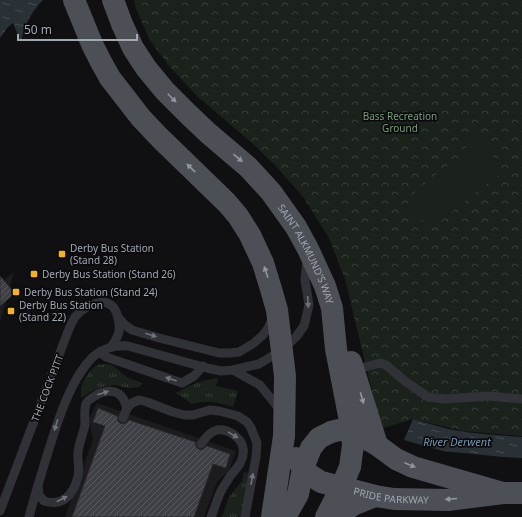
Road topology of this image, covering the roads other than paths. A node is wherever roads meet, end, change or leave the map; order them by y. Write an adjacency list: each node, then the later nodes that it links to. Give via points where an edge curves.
1 (113, 0): 3 (main road, SAINT ALKMUND'S WAY, one-way to 3, via 133,48 146,68 188,114 248,167 271,192)
2 (75, 2): 5 (main road, one-way to 2, via 263,262 238,216 160,138 122,94 101,62)
3 (308, 249): 4 (main road, SAINT ALKMUND'S WAY); 8 (lane, one-way to 8, via 305,280 309,305 304,326)
4 (332, 308): 12 (main road); 17 (main road, SAINT ALKMUND'S WAY, via 336,348)
5 (277, 310): 6 (lane, THE COCK PITT, one-way to 5, via 132,330 230,354 247,348 263,335); 8 (main road)
6 (118, 317): 7 (lane, via 119,331); 25 (lane, THE COCK PITT, via 111,305 104,302 87,306 75,318)
7 (110, 347): 9 (lane); 10 (lane, via 128,346)
8 (282, 350): 11 (lane, via 259,364); 16 (main road, via 285,376)
9 (100, 352): 10 (lane, one-way to 9, via 194,376 182,383 106,357); 21 (lane, one-way to 21, via 85,366 71,388 60,413)
10 (203, 366): 11 (lane)
11 (233, 370): 16 (lane, via 260,386)
12 (354, 370): 13 (lane, via 380,363 386,365 428,397 445,399 488,396); 19 (main road, one-way to 19)
13 (522, 399)
14 (127, 408): 15 (lane); 21 (lane, one-way to 14, via 40,495 44,501 50,503 58,502 72,493 78,476 78,452 86,404 90,399 103,391 112,391 124,399); 28 (lane, one-way to 14, via 257,443 247,422 238,416 219,411 185,414 138,400)
15 (123, 418)
16 (284, 426): 20 (main road, PRIDE PARKWAY, via 291,451); 29 (main road)
17 (352, 431): 19 (main road); 20 (main road, via 339,430 319,438 311,448); 22 (main road, SAINT ALKMUND'S WAY, via 350,467)
18 (201, 444): 27 (lane, one-way to 27, via 209,434 221,430 238,438 243,449 242,461 221,491)
19 (377, 445): 23 (main road, one-way to 23, via 396,459 413,467)
20 (303, 468): 22 (main road, PRIDE PARKWAY, via 321,482); 30 (main road, via 298,494)
21 (38, 484): 26 (lane)
22 (341, 488): 24 (main road, PRIDE PARKWAY); 31 (main road, SAINT ALKMUND'S WAY)
23 (513, 493): 24 (main road, PRIDE PARKWAY, one-way to 24, via 448,500)
24 (375, 496): 32 (main road)
25 (0, 511)
26 (29, 517)
27 (211, 517)
28 (245, 517)
29 (272, 517)
30 (284, 517)
31 (326, 517)
32 (334, 517)

